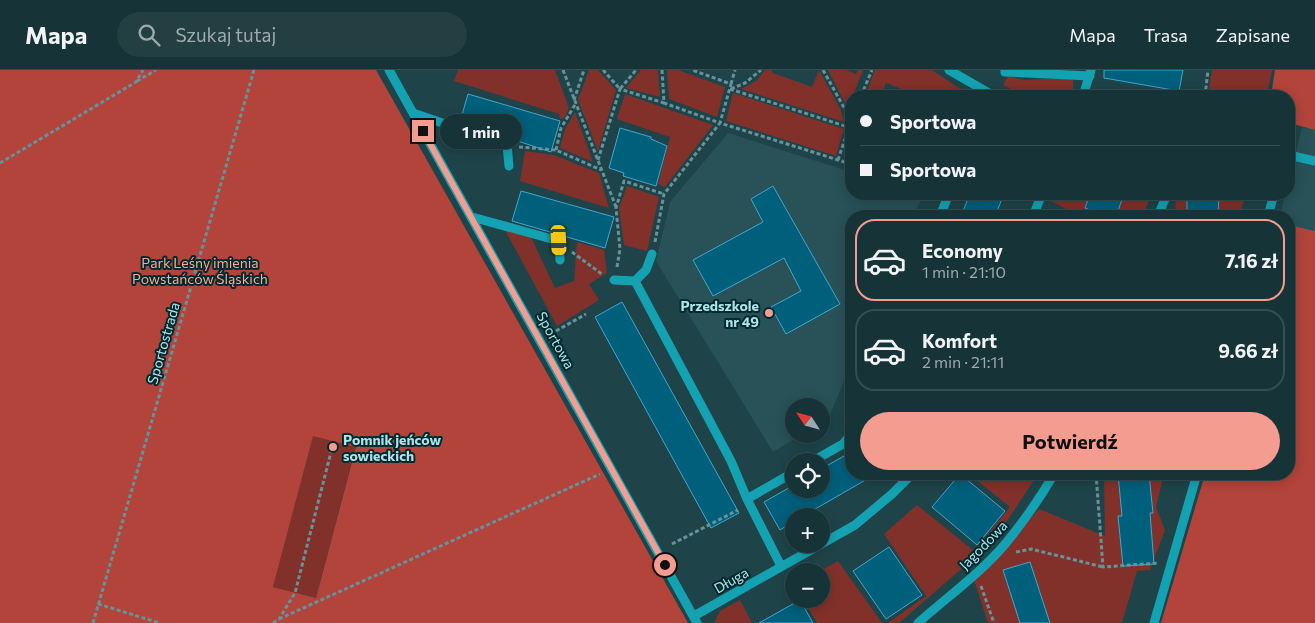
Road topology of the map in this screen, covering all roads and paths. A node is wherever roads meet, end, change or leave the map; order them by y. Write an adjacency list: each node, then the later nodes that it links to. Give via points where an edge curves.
1 (143, 70): 19 (path)
2 (156, 70): 19 (path)
3 (254, 70): 70 (path, Sportostrada)
4 (390, 70): 30 (street, Sportowa)
5 (563, 70): 27 (path)
6 (584, 70): 27 (path)
7 (603, 70): 21 (path)
8 (636, 70): 21 (path)
9 (662, 70): 28 (path)
10 (692, 70): 20 (path)
11 (735, 70): 20 (path)
12 (761, 70): 22 (path)
13 (823, 70): 29 (path)
14 (872, 70): 23 (path)
15 (949, 70): 24 (street)
16 (1005, 70): 18 (street)
17 (1208, 70): 26 (path)
18 (1090, 73): 25 (street)
19 (136, 82): 41 (path)
20 (731, 84): 22 (path)
21 (620, 89): 28 (path); 38 (path)
22 (730, 89): 31 (path); 32 (path)
23 (864, 90)
24 (981, 90)
25 (1085, 90)
26 (1206, 90)
27 (575, 101): 35 (path, via 561,128); 38 (path)
28 (664, 103): 31 (path)
29 (845, 109)
30 (414, 113): 34 (street); 46 (street, Sportowa)
31 (720, 123): 37 (path); 44 (path)
32 (845, 126)
33 (845, 141): 37 (path)
34 (507, 146): 35 (path); 42 (street)
35 (556, 150): 43 (path)
36 (1295, 156): 39 (street)
37 (838, 160): 40 (path)
38 (598, 161): 43 (path)
39 (1315, 161)
40 (845, 162)
41 (0, 163)
42 (509, 166)
43 (601, 170): 45 (path)
44 (664, 194): 45 (path, via 624,181); 48 (path)
45 (616, 208): 50 (path, via 620,249)
46 (472, 218): 47 (street); 72 (street, Sportowa)
47 (559, 240): 49 (street); 50 (path)
48 (652, 254): 51 (street, via 646,270)
49 (560, 260)
50 (614, 280): 51 (street)
51 (635, 281): 63 (street, via 731,461)
52 (586, 314): 53 (path)
53 (556, 331)
54 (845, 442): 56 (street)
55 (331, 452): 71 (path, via 294,593)
56 (827, 453)
57 (603, 472): 71 (path)
58 (785, 478): 63 (street)
59 (906, 480): 67 (street, Długa, via 855,525)
60 (1050, 480): 65 (street, Jagodowa, via 1035,505)
61 (1096, 480): 68 (path)
62 (1194, 480): 66 (street)
63 (748, 502): 64 (path); 67 (street)
64 (672, 544)
65 (995, 555): 68 (path, via 1031,550); 69 (street, Jagodowa)
66 (1172, 562): 68 (path); 78 (street)
67 (781, 566): 72 (street, Długa)
68 (1103, 567)
69 (977, 573): 76 (street, Jagodowa); 77 (path)
70 (98, 604): 73 (path, Sportostrada); 74 (path)
71 (279, 619): 75 (path)
72 (696, 620)
73 (93, 623)
74 (160, 623)
75 (273, 623)
76 (918, 623)
77 (994, 623)
78 (1154, 623)

